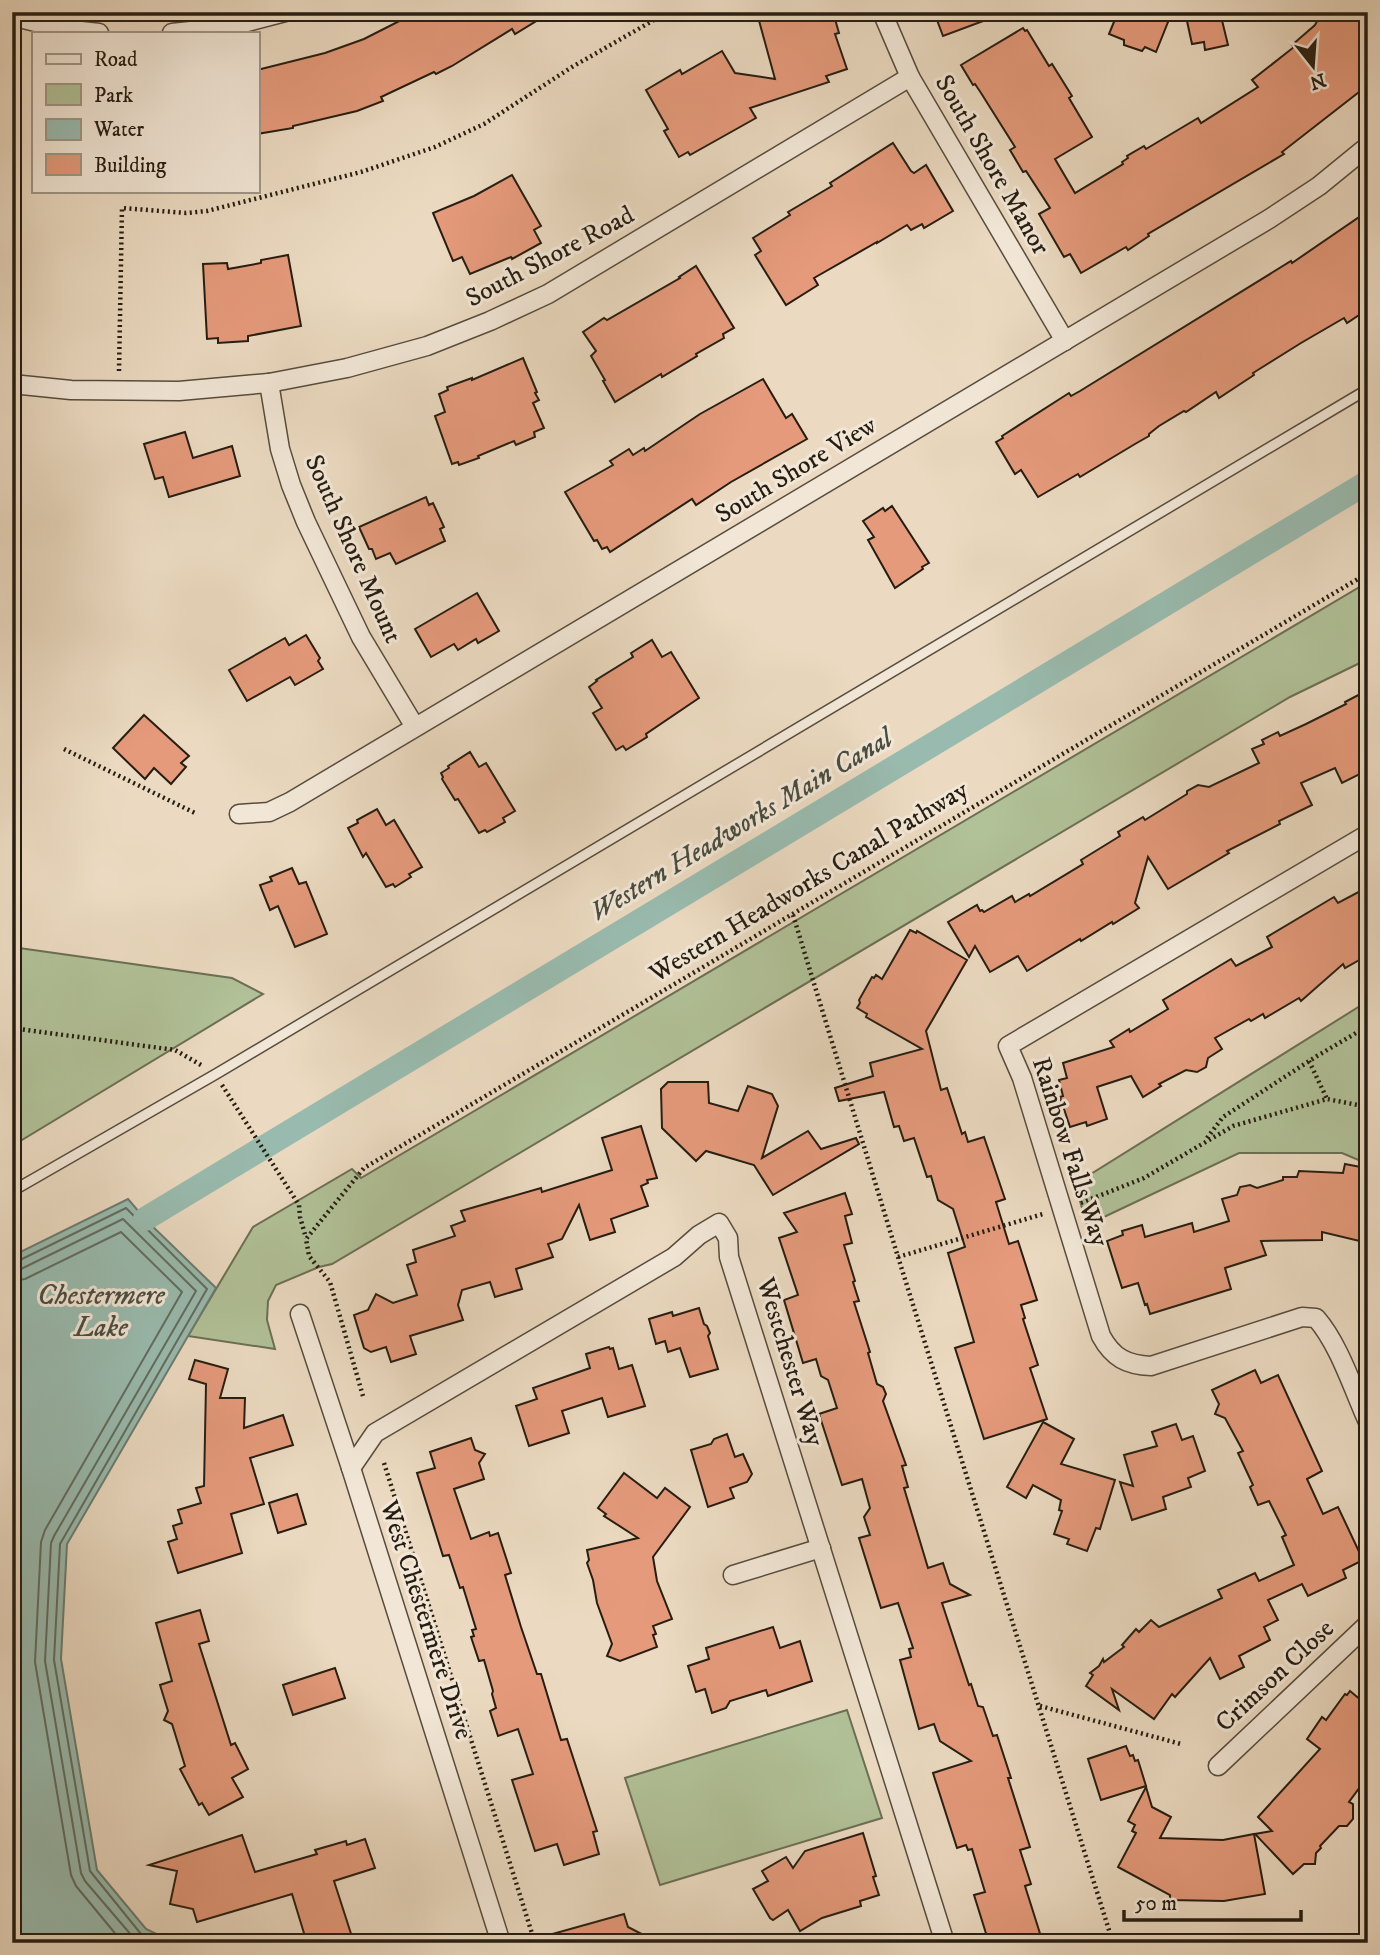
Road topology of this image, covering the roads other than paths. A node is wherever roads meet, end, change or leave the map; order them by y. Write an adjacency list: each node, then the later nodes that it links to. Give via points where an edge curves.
1 (285, 12): 5 (street, via 228,27)
2 (882, 12): 6 (street, South Shore Manor)
3 (12, 16): 4 (street)
4 (90, 32)
5 (181, 32)
6 (910, 77): 8 (street, South Shore Manor); 9 (street, South Shore Road, via 548,294 427,346)
7 (1368, 146): 8 (street, South Shore View, via 1269,219)
8 (1065, 341): 12 (street, South Shore View)
9 (269, 383): 10 (street, South Shore Road, via 179,391 71,390); 12 (street, South Shore Mount, via 281,449 306,522 361,637)
10 (12, 384)
11 (1368, 388): 15 (lane, via 216,1074)
12 (415, 727): 13 (street, South Shore View, via 290,802 268,812)
13 (239, 814)
14 (1368, 834): 17 (street, Rainbow Falls Way, via 1008,1046 1107,1346 1134,1366 1151,1366 1302,1317 1316,1318 1332,1342)
15 (12, 1189)
16 (300, 1314): 18 (street, West Chestermere Drive)
17 (1368, 1422)
18 (351, 1468): 19 (street, Westchester Way, via 375,1433 674,1257 719,1223 728,1238 729,1257); 23 (street, West Chestermere Drive)
19 (821, 1548): 20 (street); 24 (street, Westchester Way)
20 (733, 1575)
21 (1368, 1624): 22 (street, Crimson Close)
22 (1218, 1766)
23 (501, 1943)
24 (945, 1943)

